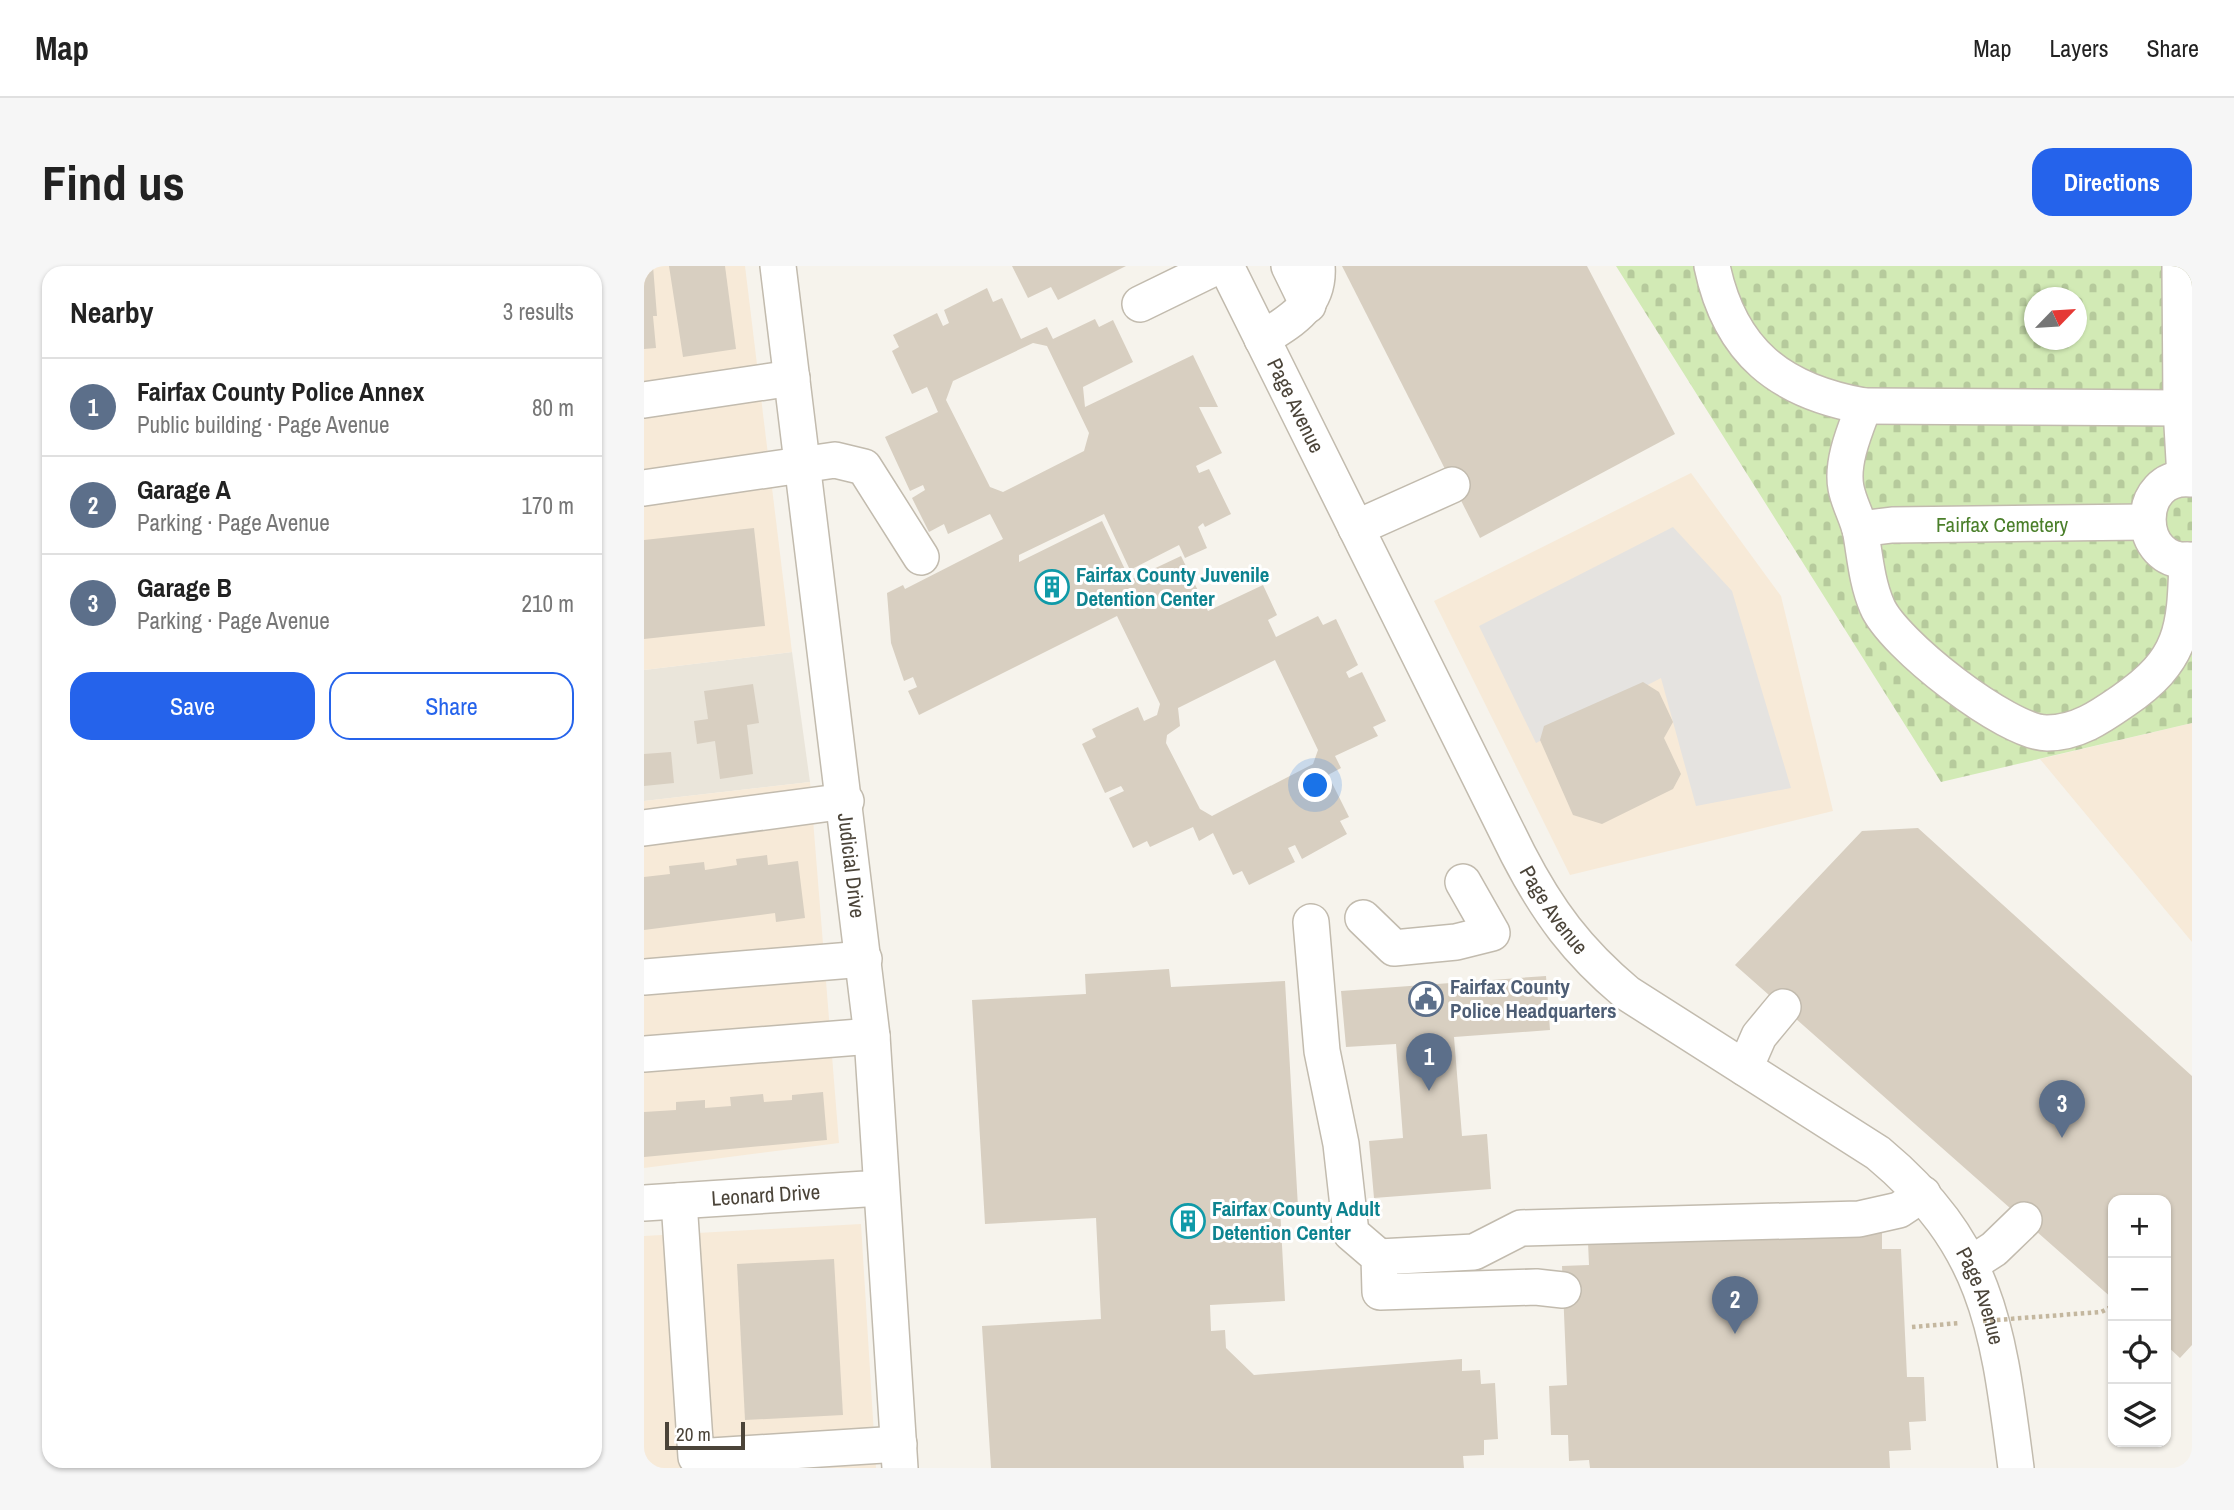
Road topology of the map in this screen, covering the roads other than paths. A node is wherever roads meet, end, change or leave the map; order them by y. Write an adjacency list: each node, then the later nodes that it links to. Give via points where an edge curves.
1 (778, 266): 11 (street, Judicial Drive)
2 (1218, 266): 8 (street)
3 (1226, 266): 10 (street, Page Avenue)
4 (1289, 266): 9 (street)
5 (1317, 266): 9 (street)
6 (1712, 266): 13 (street, via 1724,306 1742,339 1765,365 1797,388)
7 (2180, 266): 14 (street)
8 (1140, 304)
9 (1308, 304): 10 (street, via 1297,318)
10 (1262, 339): 20 (street, Page Avenue)
11 (792, 378): 12 (street); 15 (street, Judicial Drive)
12 (644, 400)
13 (1864, 406): 14 (street); 21 (street, via 1845,476)
14 (2181, 408): 16 (street)
15 (804, 464): 18 (street); 22 (street, via 835,460 864,467); 24 (street, Judicial Drive)
16 (2188, 479): 19 (street, via 2161,488 2148,508)
17 (1452, 485): 20 (street)
18 (644, 488)
19 (2146, 522): 21 (street); 23 (street, via 2164,553)
20 (1356, 528): 34 (street, Page Avenue, via 1518,854 1572,942 1627,993)
21 (1860, 528): 23 (street, via 1877,608 1894,633 1995,715 2044,733 2068,731 2096,720 2162,671 2179,637)
22 (921, 557)
23 (2190, 560)
24 (846, 801): 25 (street); 29 (street, Judicial Drive)
25 (644, 828)
26 (1462, 882): 27 (street, via 1492,933 1394,948)
27 (1363, 918)
28 (1311, 922): 41 (street, via 1322,1051 1342,1144 1351,1233)
29 (864, 959): 30 (street); 32 (street, Judicial Drive)
30 (644, 977)
31 (1783, 1007): 34 (street, via 1759,1036)
32 (872, 1036): 33 (street); 35 (street, Judicial Drive)
33 (644, 1054)
34 (1745, 1068): 36 (street, Page Avenue, via 1878,1153)
35 (878, 1186): 37 (street, Leonard Drive); 45 (street, Judicial Drive)
36 (1923, 1194): 40 (street, via 1899,1210 1859,1219 1521,1228); 42 (street, Page Avenue)
37 (679, 1201): 38 (street, Leonard Drive); 45 (street, via 696,1457)
38 (644, 1203)
39 (2024, 1220): 42 (street)
40 (1474, 1252): 41 (street); 43 (street)
41 (1379, 1257): 43 (street, via 1380,1292)
42 (1971, 1264): 46 (street, Page Avenue, via 1986,1295 2002,1358)
43 (1476, 1289): 44 (street)
44 (1563, 1290)
45 (900, 1456)
46 (2016, 1468)

